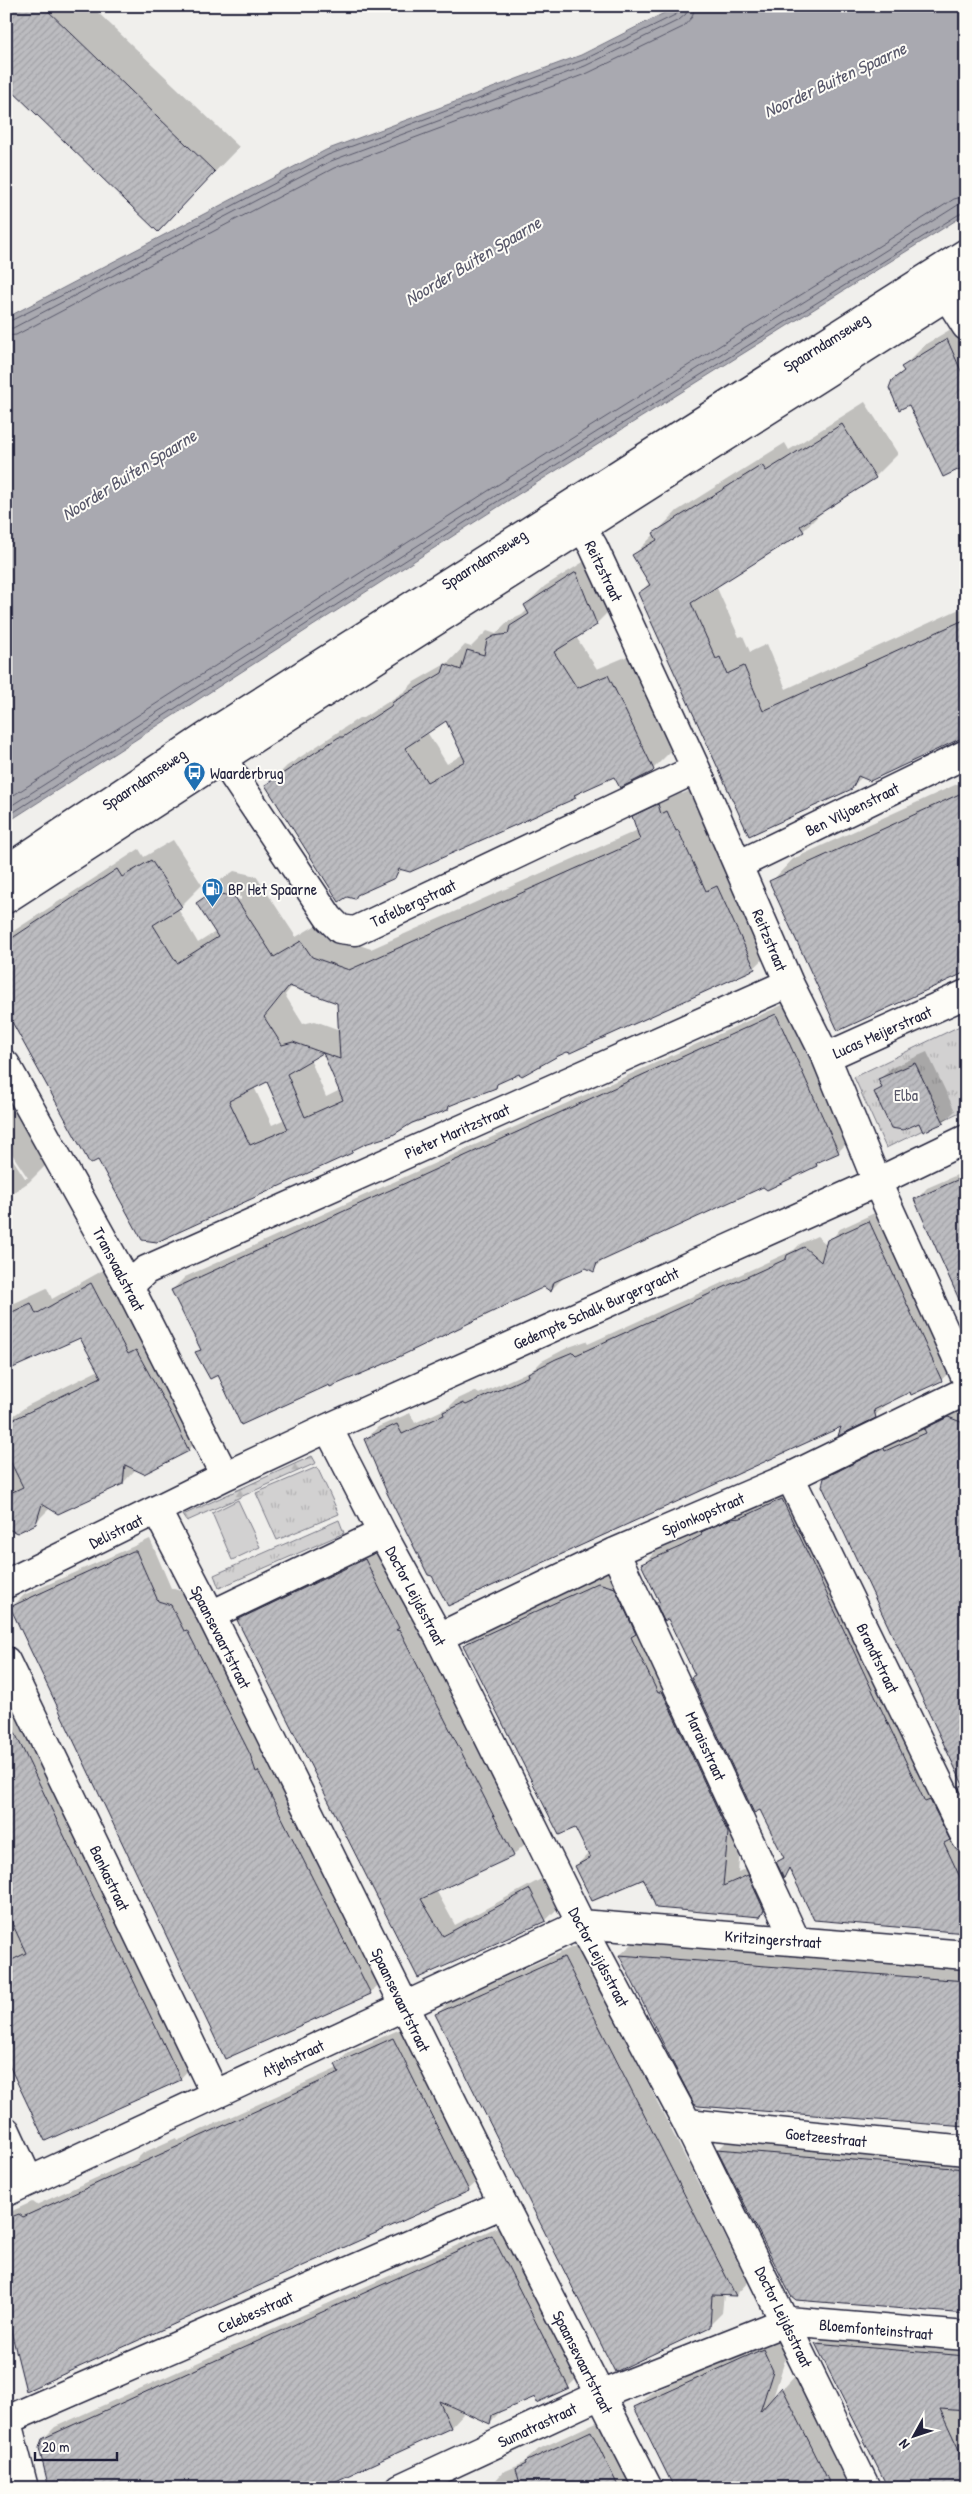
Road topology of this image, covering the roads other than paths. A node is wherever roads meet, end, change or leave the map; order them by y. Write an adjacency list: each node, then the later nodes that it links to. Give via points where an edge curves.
1 (966, 253): 2 (street, Spaarndamseweg)
2 (949, 285): 3 (street); 4 (street, Spaarndamseweg)
3 (966, 326)
4 (575, 516): 5 (street, Spaarndamseweg); 7 (street, Reitzstraat, via 593,546)
5 (214, 748): 7 (street, Tafelbergstraat, via 329,918 340,929 355,931); 9 (street, Spaarndamseweg); 10 (street, Spaarndamseweg)
6 (966, 754): 8 (street, Ben Viljoenstraat)
7 (696, 770): 8 (street, Reitzstraat)
8 (738, 865): 11 (street, Reitzstraat)
9 (6, 870)
10 (6, 899)
11 (789, 983): 13 (street, Reitzstraat); 17 (street, Pieter Maritzstraat, via 146,1270)
12 (966, 994): 13 (street, Lucas Meijerstraat)
13 (826, 1057): 16 (street, Reitzstraat)
14 (6, 1065): 17 (street, Transvaalstraat)
15 (966, 1139): 16 (street, Gedempte Schalk Burgergracht)
16 (877, 1182): 18 (street, Reitzstraat); 20 (street, Gedempte Schalk Burgergracht)
17 (129, 1286): 21 (street, Transvaalstraat)
18 (966, 1378)
19 (966, 1391): 22 (street, Spionkopstraat)
20 (328, 1428): 21 (street, Gedempte Schalk Burgergracht); 24 (street, Doctor Leijdsstraat)
21 (225, 1476): 23 (street, Delistraat)
22 (790, 1477): 25 (street, Spionkopstraat); 30 (street, Brandtstraat)
23 (157, 1511): 26 (street, Delistraat); 27 (street, Spaansevaartstraat)
24 (382, 1533): 27 (street); 28 (street, Doctor Leijdsstraat)
25 (615, 1552): 28 (street, Spionkopstraat); 32 (street, Maraisstraat)
26 (6, 1584)
27 (211, 1615): 34 (street, Spaansevaartstraat)
28 (439, 1636): 31 (street, Doctor Leijdsstraat)
29 (6, 1661): 35 (street, Bankastraat)
30 (966, 1838)
31 (581, 1924): 32 (street, Kritzingerstraat); 34 (street, Atjehstraat); 36 (street, Doctor Leijdsstraat)
32 (796, 1941): 33 (street, Kritzingerstraat)
33 (966, 1955)
34 (405, 2006): 35 (street, Atjehstraat); 40 (street, Spaansevaartstraat)
35 (215, 2094): 39 (street, Atjehstraat)
36 (687, 2123): 38 (street, Goetzeestraat); 41 (street, Doctor Leijdsstraat)
37 (6, 2131): 39 (street)
38 (966, 2152)
39 (18, 2186)
40 (503, 2204): 43 (street, Spaansevaartstraat); 44 (street, Celebesstraat)
41 (786, 2321): 42 (street, Bloemfonteinstraat); 43 (street, Sumatrastraat); 48 (street, Doctor Leijdsstraat)
42 (966, 2336)
43 (600, 2395): 46 (street, Sumatrastraat); 47 (street, Spaansevaartstraat)
44 (6, 2419): 45 (street)
45 (24, 2488)
46 (400, 2488)
47 (648, 2488)
48 (866, 2488)

